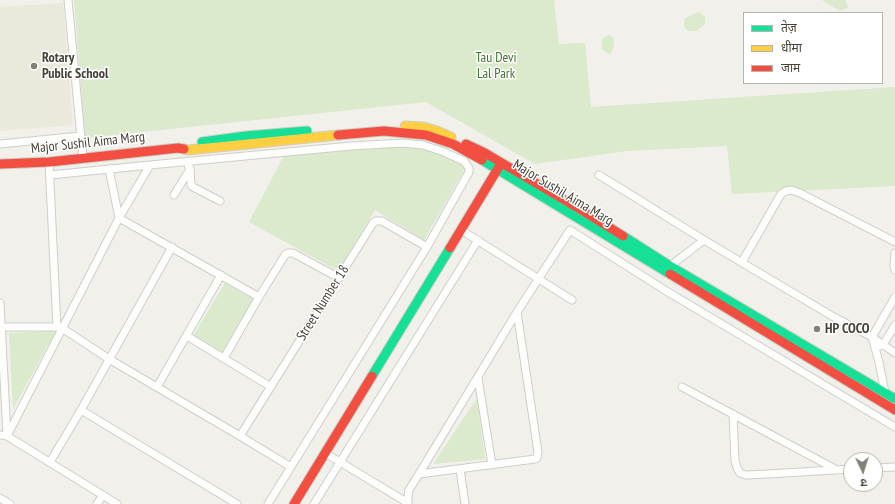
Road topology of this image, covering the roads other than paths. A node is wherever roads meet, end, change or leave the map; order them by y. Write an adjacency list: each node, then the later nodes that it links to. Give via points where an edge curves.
1 (68, 0): 2 (street)
2 (80, 136): 3 (street); 4 (street)
3 (0, 144)
4 (82, 159): 5 (street, Major Sushil Aima Marg); 9 (street, Major Sushil Aima Marg, via 178,148 186,143 246,136 405,126 423,127 455,138 485,153)
5 (49, 162): 7 (street, Major Sushil Aima Marg); 12 (street)
6 (187, 162): 8 (street); 11 (street); 24 (street, via 402,143 424,145 444,152 464,161 470,172)
7 (0, 164)
8 (150, 165): 10 (street); 16 (street)
9 (499, 166): 17 (street, Major Sushil Aima Marg); 18 (street); 27 (street, Major Sushil Aima Marg, via 583,211)
10 (109, 169): 12 (street); 16 (street)
11 (190, 169): 14 (street); 15 (street, via 190,183 193,187)
12 (50, 175): 39 (street)
13 (599, 175): 21 (street)
14 (174, 195)
15 (220, 201)
16 (119, 218): 23 (street); 39 (street)
17 (578, 218): 19 (street); 55 (street, Major Sushil Aima Marg)
18 (461, 230): 20 (street); 60 (street)
19 (570, 230): 31 (street); 57 (street, via 668,292)
20 (478, 240): 31 (street); 62 (street)
21 (704, 240): 26 (street); 27 (street)
22 (895, 242): 26 (street, via 791,190 781,194)
23 (172, 247): 29 (street); 46 (street)
24 (427, 247): 30 (street, Street Number 18, via 382,221 376,221); 64 (street)
25 (895, 253): 28 (street)
26 (742, 262): 41 (street)
27 (670, 266): 51 (street, Major Sushil Aima Marg)
28 (895, 270)
29 (221, 275): 32 (street); 40 (street)
30 (339, 278): 32 (street, via 293,253 288,253); 48 (street, Street Number 18)
31 (539, 279): 34 (street); 36 (street)
32 (259, 297): 45 (street)
33 (895, 297): 41 (street)
34 (572, 300)
35 (0, 303): 38 (street)
36 (517, 312): 47 (street); 63 (street, via 538,456 535,459)
37 (895, 325): 42 (street)
38 (1, 327): 39 (street); 52 (street)
39 (59, 328): 46 (street); 58 (street)
40 (186, 336): 45 (street); 49 (street)
41 (872, 337): 42 (street); 43 (street)
42 (883, 345): 43 (street); 44 (street)
43 (875, 348): 51 (street)
44 (895, 352)
45 (224, 358): 48 (street)
46 (109, 359): 49 (street); 54 (street)
47 (478, 378): 63 (street); 70 (street)
48 (271, 386): 59 (street, Street Number 18)
49 (158, 387): 59 (street)
50 (682, 387): 56 (street)
51 (885, 393): 53 (street, Major Sushil Aima Marg)
52 (2, 399): 58 (street)
53 (895, 399)
54 (81, 410): 61 (street); 76 (street)
55 (895, 410)
56 (733, 414): 68 (street); 68 (street, via 735,461 740,473 746,475)
57 (895, 427)
58 (4, 435): 61 (street)
59 (240, 436): 64 (street)
60 (325, 453): 62 (street); 78 (street)
61 (50, 462): 71 (street)
62 (340, 462): 79 (street); 80 (street)
63 (492, 465): 67 (street)
64 (291, 467): 77 (street)
65 (895, 467): 66 (street)
66 (883, 468)
67 (460, 469): 70 (street); 81 (street)
68 (837, 470): 69 (street)
69 (843, 470)
70 (418, 474): 80 (street, via 410,490)
71 (103, 495): 74 (street); 75 (street)
72 (0, 498): 73 (street)
73 (10, 504)
74 (97, 504)
75 (117, 504)
76 (237, 504)
77 (268, 504)
78 (294, 504)
79 (314, 504)
80 (408, 504)
81 (465, 504)

